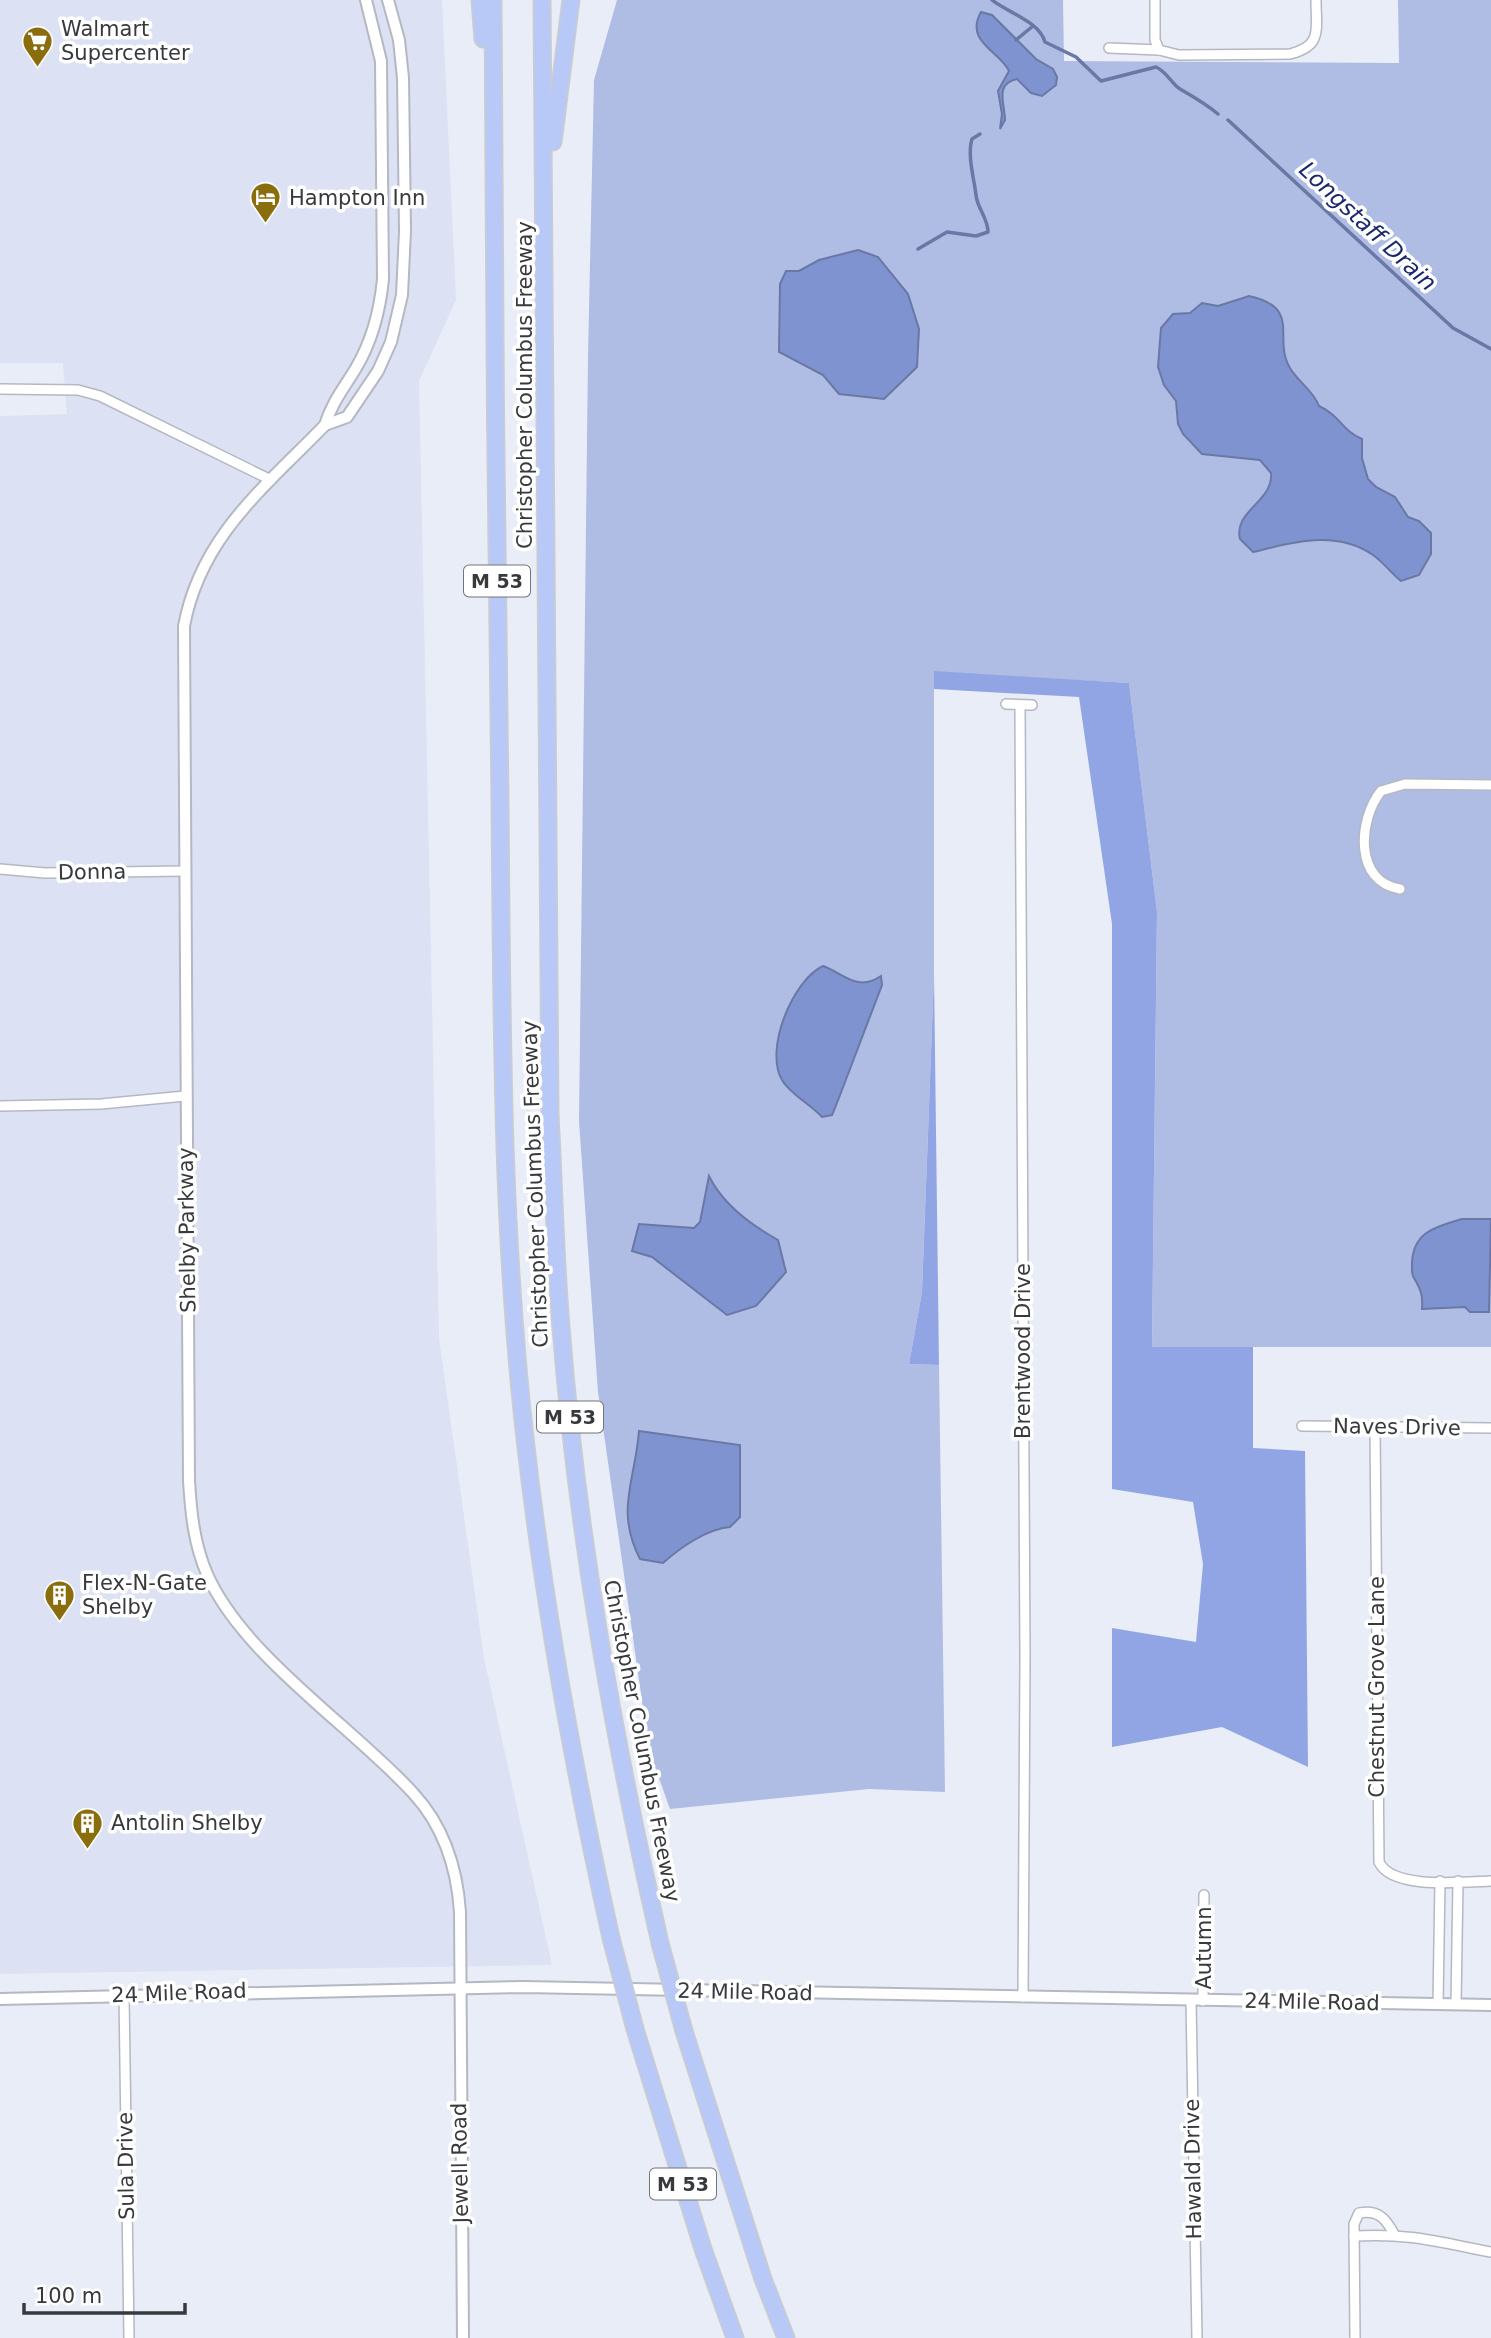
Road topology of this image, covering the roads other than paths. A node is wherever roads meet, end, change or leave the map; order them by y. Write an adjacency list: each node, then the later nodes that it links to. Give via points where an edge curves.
1 (366, 0): 13 (street, Shelby Parkway, via 382,71)
2 (388, 0): 14 (street, Shelby Parkway, via 403,78 405,244)
3 (480, 0): 11 (highway)
4 (493, 0): 11 (highway, Christopher Columbus Freeway / M 53)
5 (542, 0): 12 (highway, Christopher Columbus Freeway / M 53)
6 (571, 0): 12 (highway)
7 (1154, 0): 10 (street)
8 (1316, 0): 10 (street, via 1315,39 1311,47 1290,54 1179,55)
9 (1109, 48): 10 (street)
10 (1159, 50)
11 (493, 168): 48 (highway, Christopher Columbus Freeway / M 53, bridge, via 503,1058 513,1304 525,1445 566,1718 611,1938 635,2029)
12 (546, 214): 49 (highway, Christopher Columbus Freeway / M 53, bridge, via 550,1115 561,1326 593,1599 660,1943 763,2279)
13 (382, 294): 14 (street, via 388,308); 16 (street, Shelby Parkway, via 369,341 354,373 331,404)
14 (400, 312): 16 (street, Shelby Parkway, via 369,387 347,417)
15 (0, 389): 17 (street, via 68,389 100,396)
16 (325, 425): 17 (street, Shelby Parkway)
17 (271, 480): 23 (street, Shelby Parkway, via 230,522 211,550 187,611 182,663)
18 (1006, 704): 19 (street)
19 (1020, 705): 20 (street); 36 (street, Brentwood Drive)
20 (1032, 705)
21 (1491, 785): 24 (street, via 1405,784 1381,791 1366,816 1367,863 1376,879)
22 (0, 869): 23 (street, Donna, via 45,873)
23 (184, 871): 25 (street, Shelby Parkway)
24 (1400, 889)
25 (186, 1096): 26 (street); 34 (street, Shelby Parkway, via 189,1481 201,1557 220,1599 246,1634 406,1784 435,1822 456,1880)
26 (0, 1106)
27 (1302, 1426): 28 (street, Naves Drive)
28 (1375, 1427): 29 (street, Naves Drive); 30 (street, Chestnut Grove Lane, via 1378,1854 1382,1868 1392,1876)
29 (1491, 1428)
30 (1440, 1881): 31 (street, Chestnut Grove Lane); 40 (street)
31 (1458, 1881): 32 (street, Chestnut Grove Lane); 41 (street)
32 (1491, 1881)
33 (1204, 1895): 39 (street, Autumn)
34 (461, 1988): 35 (street, 24 Mile Road); 36 (street, 24 Mile Road); 47 (street, Jewell Road)
35 (124, 1995): 37 (street, 24 Mile Road); 46 (street, Sula Drive)
36 (1023, 1997): 38 (street, 24 Mile Road)
37 (0, 1999)
38 (1191, 2001): 39 (street, 24 Mile Road); 50 (street, Hawald Drive)
39 (1203, 2001): 40 (street, 24 Mile Road)
40 (1438, 2004): 41 (street, 24 Mile Road)
41 (1456, 2004): 42 (street, 24 Mile Road)
42 (1491, 2005)
43 (1394, 2234): 44 (street); 44 (street, via 1385,2218 1370,2211 1359,2213); 45 (street)
44 (1354, 2236): 51 (street)
45 (1491, 2252)
46 (129, 2338)
47 (463, 2338)
48 (735, 2338)
49 (786, 2338)
50 (1197, 2338)
51 (1355, 2338)

